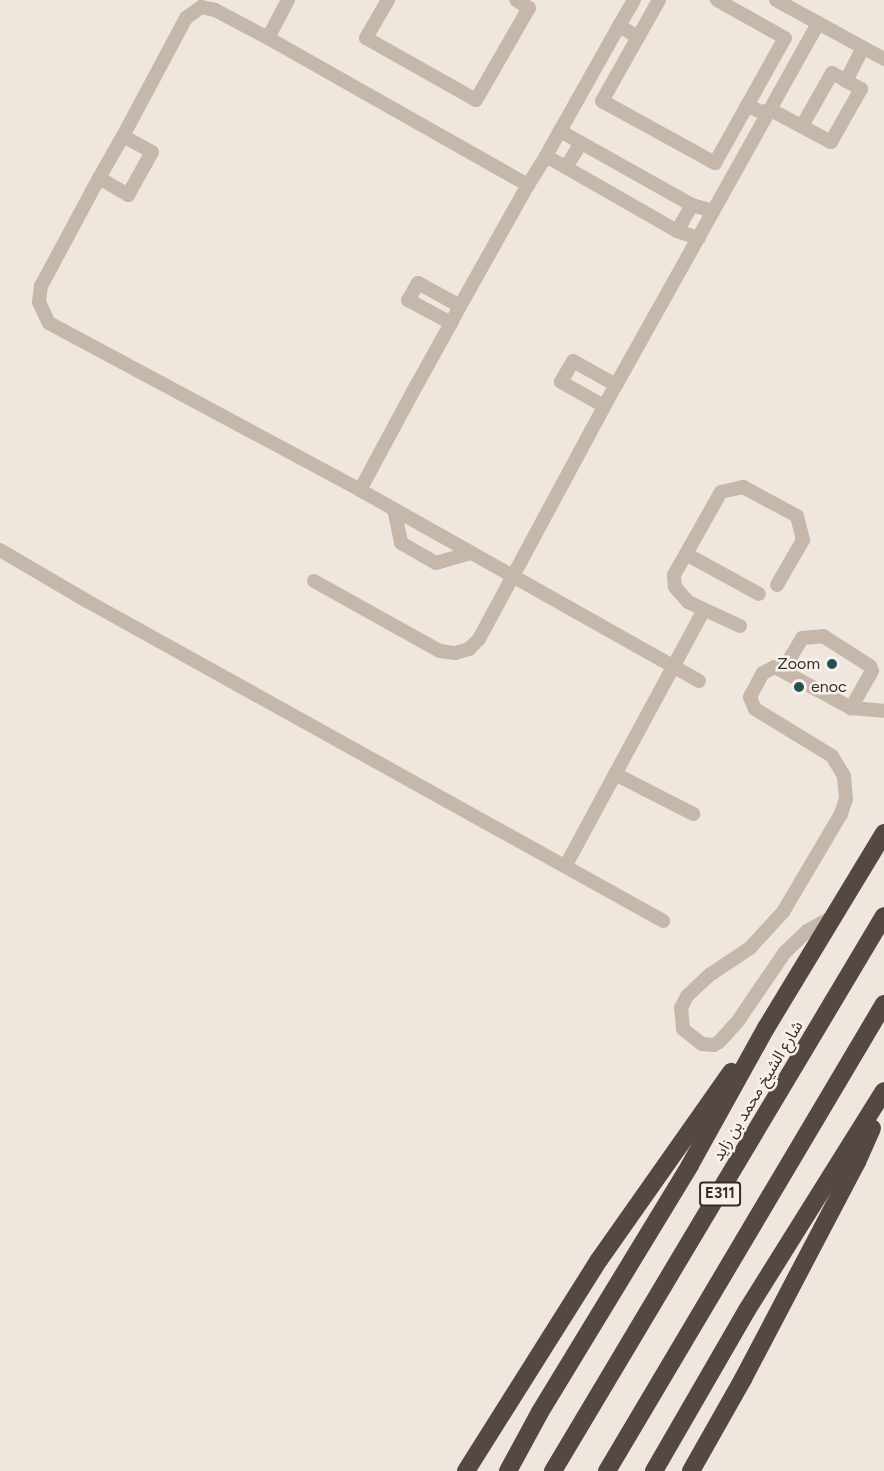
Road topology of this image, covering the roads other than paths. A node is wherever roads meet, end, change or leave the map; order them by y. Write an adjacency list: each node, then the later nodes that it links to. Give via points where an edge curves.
1 (288, 0): 12 (street)
2 (388, 0): 8 (street, via 366,38 476,100)
3 (516, 0): 8 (street)
4 (634, 0): 10 (street)
5 (658, 0): 11 (street)
6 (717, 0): 16 (street, via 785,38)
7 (776, 0): 9 (street)
8 (531, 4)
9 (818, 23): 13 (street); 17 (street)
10 (619, 26): 11 (street); 19 (street)
11 (638, 36): 16 (street, via 602,101 715,163)
12 (268, 38): 20 (street, via 215,10 201,7 192,11); 25 (street)
13 (863, 48): 14 (street); 15 (street)
14 (884, 59)
15 (846, 81): 18 (street, via 832,73); 18 (street, via 861,89 831,142)
16 (747, 105): 17 (street, via 761,112)
17 (771, 110): 18 (street); 27 (street)
18 (802, 126)
19 (560, 131): 21 (street); 22 (street)
20 (123, 136): 24 (street); 24 (street, via 152,152 128,195)
21 (581, 143): 23 (street); 26 (street)
22 (546, 156): 23 (street); 25 (street)
23 (566, 167): 28 (street)
24 (99, 178): 34 (street, via 41,286 39,302 49,323)
25 (528, 185): 30 (street)
26 (692, 205): 27 (street); 28 (street)
27 (713, 211): 29 (street)
28 (677, 231): 29 (street)
29 (699, 238): 32 (street)
30 (460, 306): 31 (street); 31 (street, via 418,283 408,300)
31 (451, 323): 34 (street)
32 (616, 385): 33 (street); 33 (street, via 573,361 561,382)
33 (604, 406): 39 (street)
34 (360, 490): 35 (street)
35 (394, 509): 37 (street); 37 (street, via 400,543 436,563)
36 (0, 550): 54 (street)
37 (470, 552): 39 (street)
38 (686, 554): 41 (street, via 721,492 743,487 797,516 803,540); 42 (street); 43 (street, via 674,575 675,586 688,602)
39 (512, 576): 40 (street, via 479,639 469,649 455,653 440,651); 45 (street)
40 (314, 581)
41 (777, 585)
42 (759, 594)
43 (704, 610): 44 (street); 45 (street)
44 (740, 626)
45 (674, 667): 47 (street); 50 (street)
46 (783, 670): 48 (street); 48 (street, via 801,638 823,636 872,671); 55 (street, via 775,667 763,673 750,696 752,703 755,709 832,756 842,769 846,784 844,807 772,926 687,996 681,1008 683,1029 702,1044 719,1042 785,952 807,931)
47 (699, 681)
48 (851, 708): 49 (street)
49 (884, 711)
50 (615, 774): 51 (street); 54 (street)
51 (693, 814)
52 (884, 820): 53 (highway)
53 (881, 838): 55 (highway)
54 (566, 865): 57 (street)
55 (834, 916): 59 (highway)
56 (884, 916): 65 (highway, شارع الشيخ محمد بن زايد / E311)
57 (663, 921)
58 (884, 1004): 66 (highway, E311)
59 (766, 1028): 61 (highway, via 690,1166); 62 (highway, via 599,1260)
60 (884, 1094): 67 (highway, via 747,1310); 68 (highway, via 856,1162)
61 (540, 1412): 63 (highway); 64 (highway)
62 (466, 1471)
63 (500, 1471)
64 (508, 1471)
65 (553, 1471)
66 (607, 1471)
67 (654, 1471)
68 (691, 1471)

